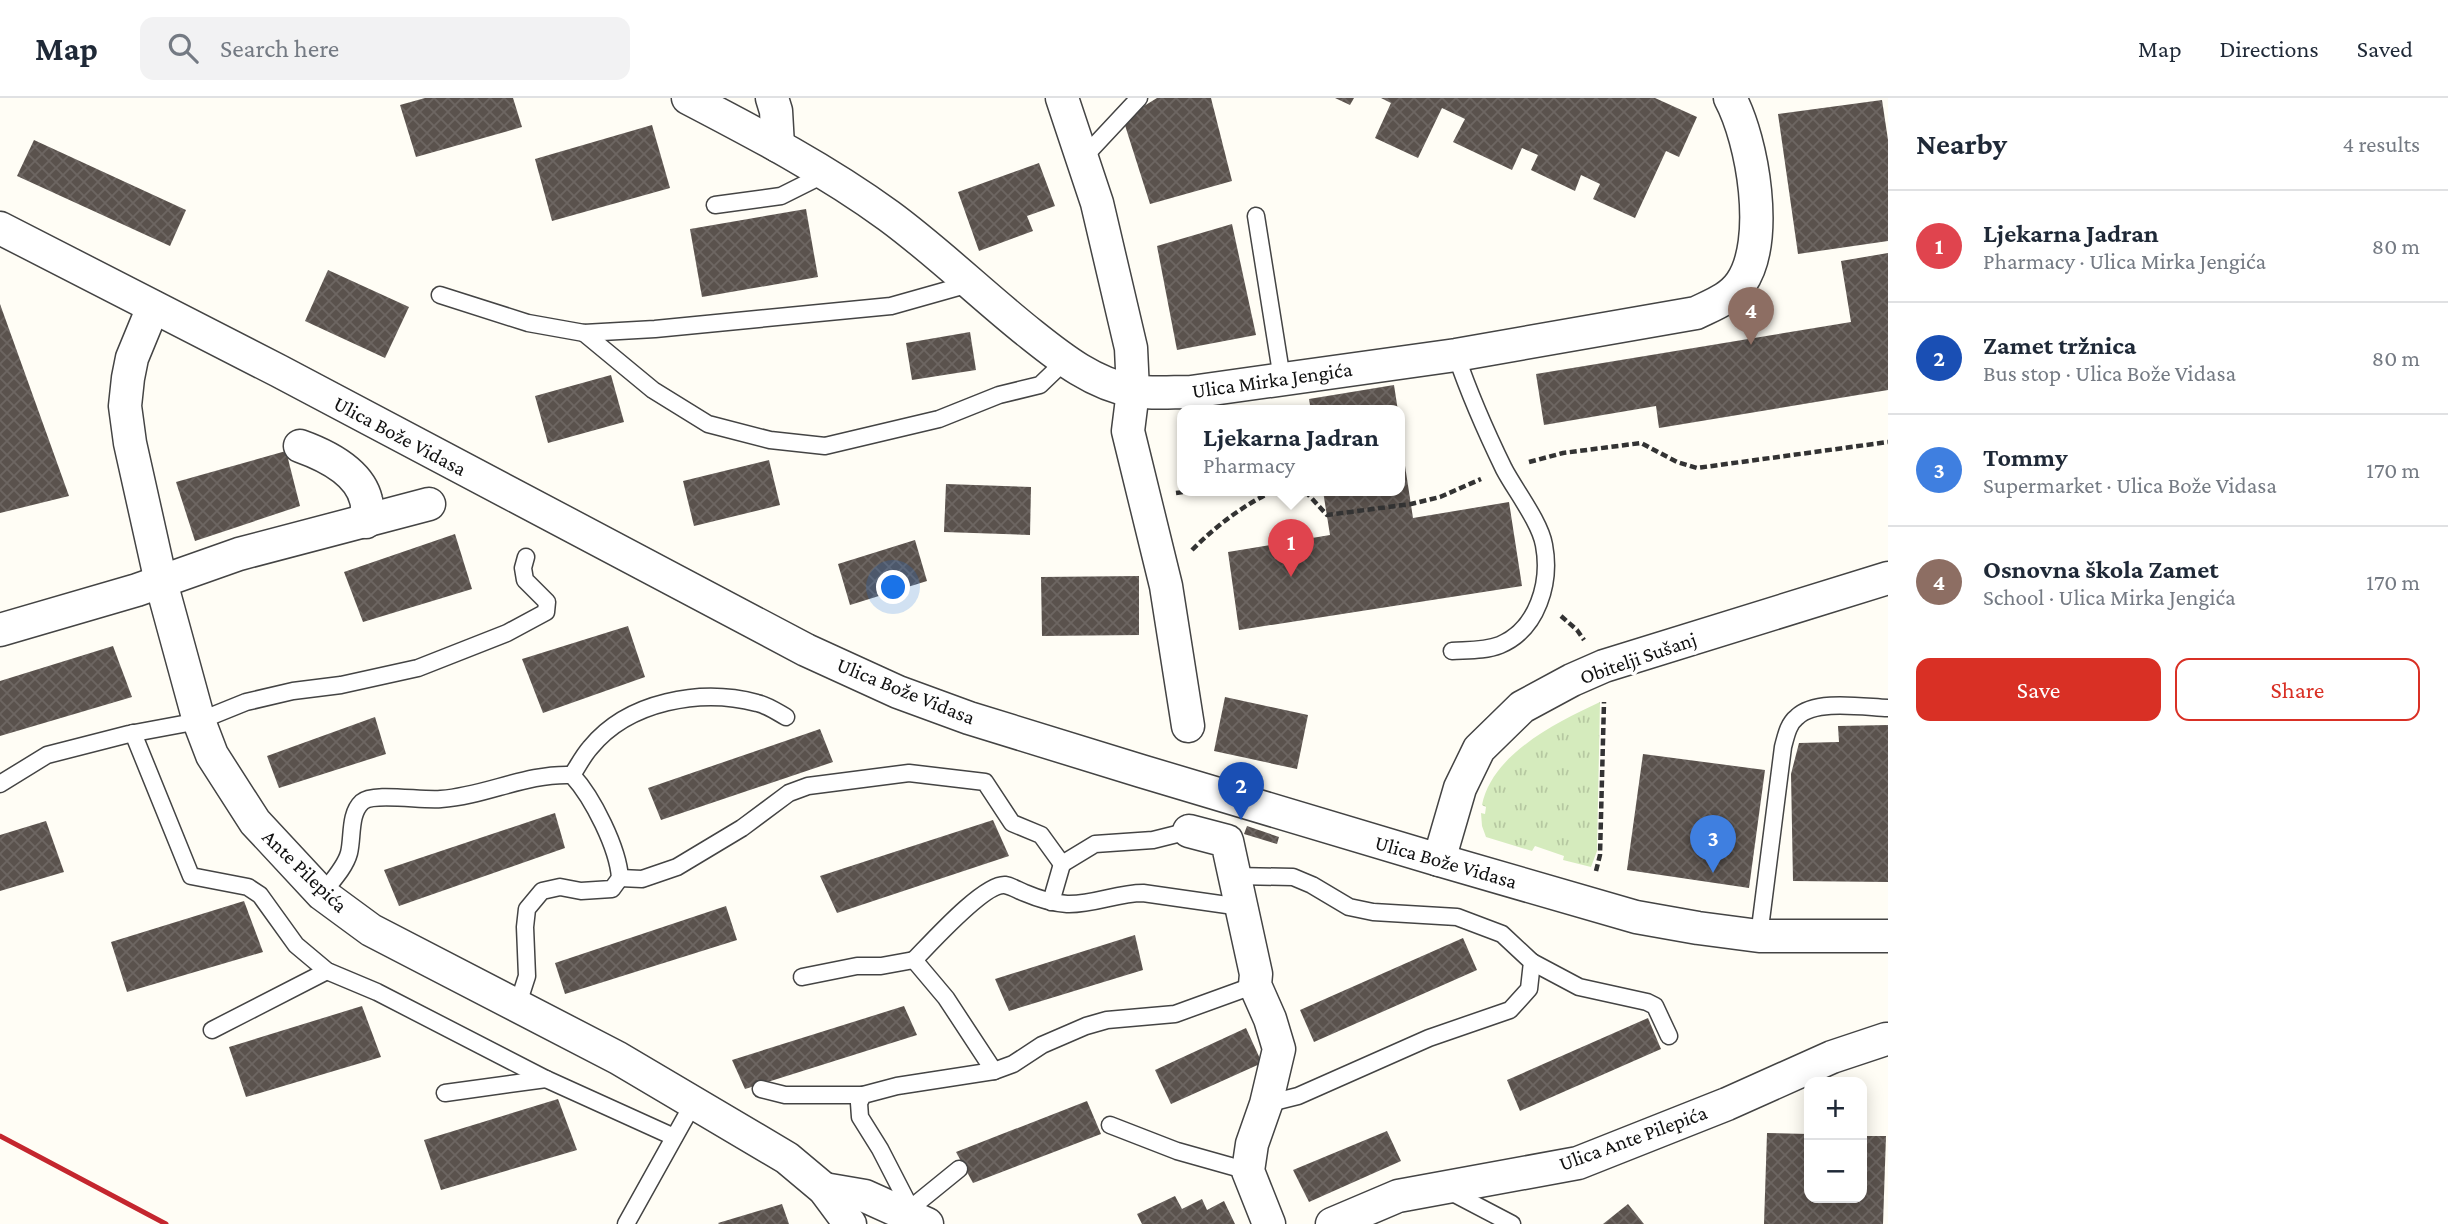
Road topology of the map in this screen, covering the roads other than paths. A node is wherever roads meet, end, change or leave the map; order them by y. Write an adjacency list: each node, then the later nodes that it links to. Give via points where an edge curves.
1 (688, 98): 6 (street, Ulica Mirka Jengića)
2 (772, 98): 6 (street)
3 (1062, 98): 7 (street)
4 (1139, 98): 7 (lane)
5 (1730, 98): 16 (street, Ulica Mirka Jengića, via 1739,114 1756,198 1754,243 1740,285 1724,300 1696,313)
6 (778, 146): 8 (street, Ulica Mirka Jengića)
7 (1082, 159): 19 (street, via 1131,348)
8 (825, 174): 9 (lane, via 780,196); 12 (street, Ulica Mirka Jengića, via 892,218)
9 (715, 205)
10 (1256, 216): 18 (lane)
11 (0, 228): 14 (street, Ulica Bože Vidasa)
12 (970, 284): 15 (lane, via 891,306); 17 (street, Ulica Mirka Jengića)
13 (440, 295): 15 (lane, via 528,323)
14 (153, 307): 25 (street, Ante Pilepića, via 132,358 125,405); 36 (street, Ulica Bože Vidasa, via 806,650 898,692)
15 (583, 333): 17 (lane, via 653,390 708,424 769,440 825,446 939,419 999,395 1040,385)
16 (1456, 355): 18 (street, Ulica Mirka Jengića); 27 (lane, via 1504,469 1544,542 1547,573 1541,600 1513,638 1487,650)
17 (1065, 361): 19 (street, Ulica Mirka Jengića, via 1099,381)
18 (1282, 379): 19 (street, Ulica Mirka Jengića, via 1191,392)
19 (1133, 391): 31 (street, via 1128,430 1166,586)
20 (300, 446): 22 (street, via 335,462 356,481 367,500)
21 (429, 504): 22 (street)
22 (366, 522): 25 (street, via 239,554)
23 (526, 556): 30 (lane, via 524,580 547,602 546,612 507,633 418,668 246,702)
24 (1888, 578): 36 (street, Obitelji Sušanj, via 1604,666 1522,707 1479,749 1460,788)
25 (161, 582): 26 (street); 30 (street, Ante Pilepića)
26 (0, 630)
27 (1452, 651)
28 (1888, 708): 43 (lane, via 1818,706 1793,722 1783,747)
29 (786, 717): 33 (lane, via 761,704 711,696 651,706 608,730)
30 (199, 721): 32 (lane); 40 (street, Ante Pilepića, via 212,755 255,822)
31 (1188, 726)
32 (133, 733): 34 (lane, via 47,755); 47 (lane, via 191,876 248,887 260,895 296,945)
33 (572, 775): 39 (lane, via 602,824); 40 (lane, via 549,774 443,799 364,799 355,809 349,855)
34 (0, 784)
35 (1189, 831): 37 (lane, via 1153,840 1095,844); 38 (street, via 1227,841)
36 (1439, 860): 43 (street, Ulica Bože Vidasa, via 1636,917)
37 (1062, 864): 39 (lane, via 1041,835 1012,823 985,782 909,773 808,786 789,793 677,867 642,879); 41 (lane)
38 (1235, 876): 42 (street); 46 (lane, via 1293,877 1349,908 1457,917 1502,934)
39 (620, 878): 50 (lane, via 612,889 542,891 527,909 527,976)
40 (322, 894): 50 (street, Ante Pilepića, via 371,930)
41 (1051, 902): 42 (lane, via 1096,902 1143,893); 45 (lane, via 1006,885 992,887)
42 (1241, 908): 49 (street)
43 (1759, 936): 44 (street, Ulica Bože Vidasa)
44 (1888, 936)
45 (914, 960): 48 (lane); 54 (lane, via 946,998)
46 (1532, 962): 52 (lane, via 1579,987 1655,1006); 60 (lane, via 1529,989 1510,1010 1429,1038 1298,1096)
47 (327, 971): 51 (lane); 55 (lane)
48 (802, 977)
49 (1255, 985): 54 (lane, via 1175,1014 1086,1026); 60 (street, via 1279,1049)
50 (517, 1007): 59 (street, Ante Pilepića)
51 (212, 1030)
52 (1669, 1037)
53 (1887, 1039): 65 (street, Ulica Ante Pilepića, via 1832,1057 1578,1163)
54 (994, 1071): 58 (lane)
55 (546, 1079): 57 (lane); 62 (lane)
56 (761, 1089): 58 (lane, via 785,1095)
57 (445, 1093)
58 (863, 1095): 67 (lane, via 860,1117)
59 (694, 1102): 62 (lane); 66 (street, Ante Pilepića, via 787,1158)
60 (1266, 1104): 64 (street)
61 (1110, 1125): 64 (lane)
62 (674, 1137): 68 (lane)
63 (959, 1169): 67 (lane)
64 (1248, 1171): 70 (street)
65 (1443, 1188): 71 (street, Ulica Ante Pilepića, via 1398,1196); 72 (lane)
66 (824, 1189): 67 (street, via 865,1196); 69 (street, Ante Pilepića)
67 (918, 1217)
68 (626, 1224)
69 (850, 1224)
70 (1269, 1224)
71 (1332, 1224)
72 (1512, 1224)

